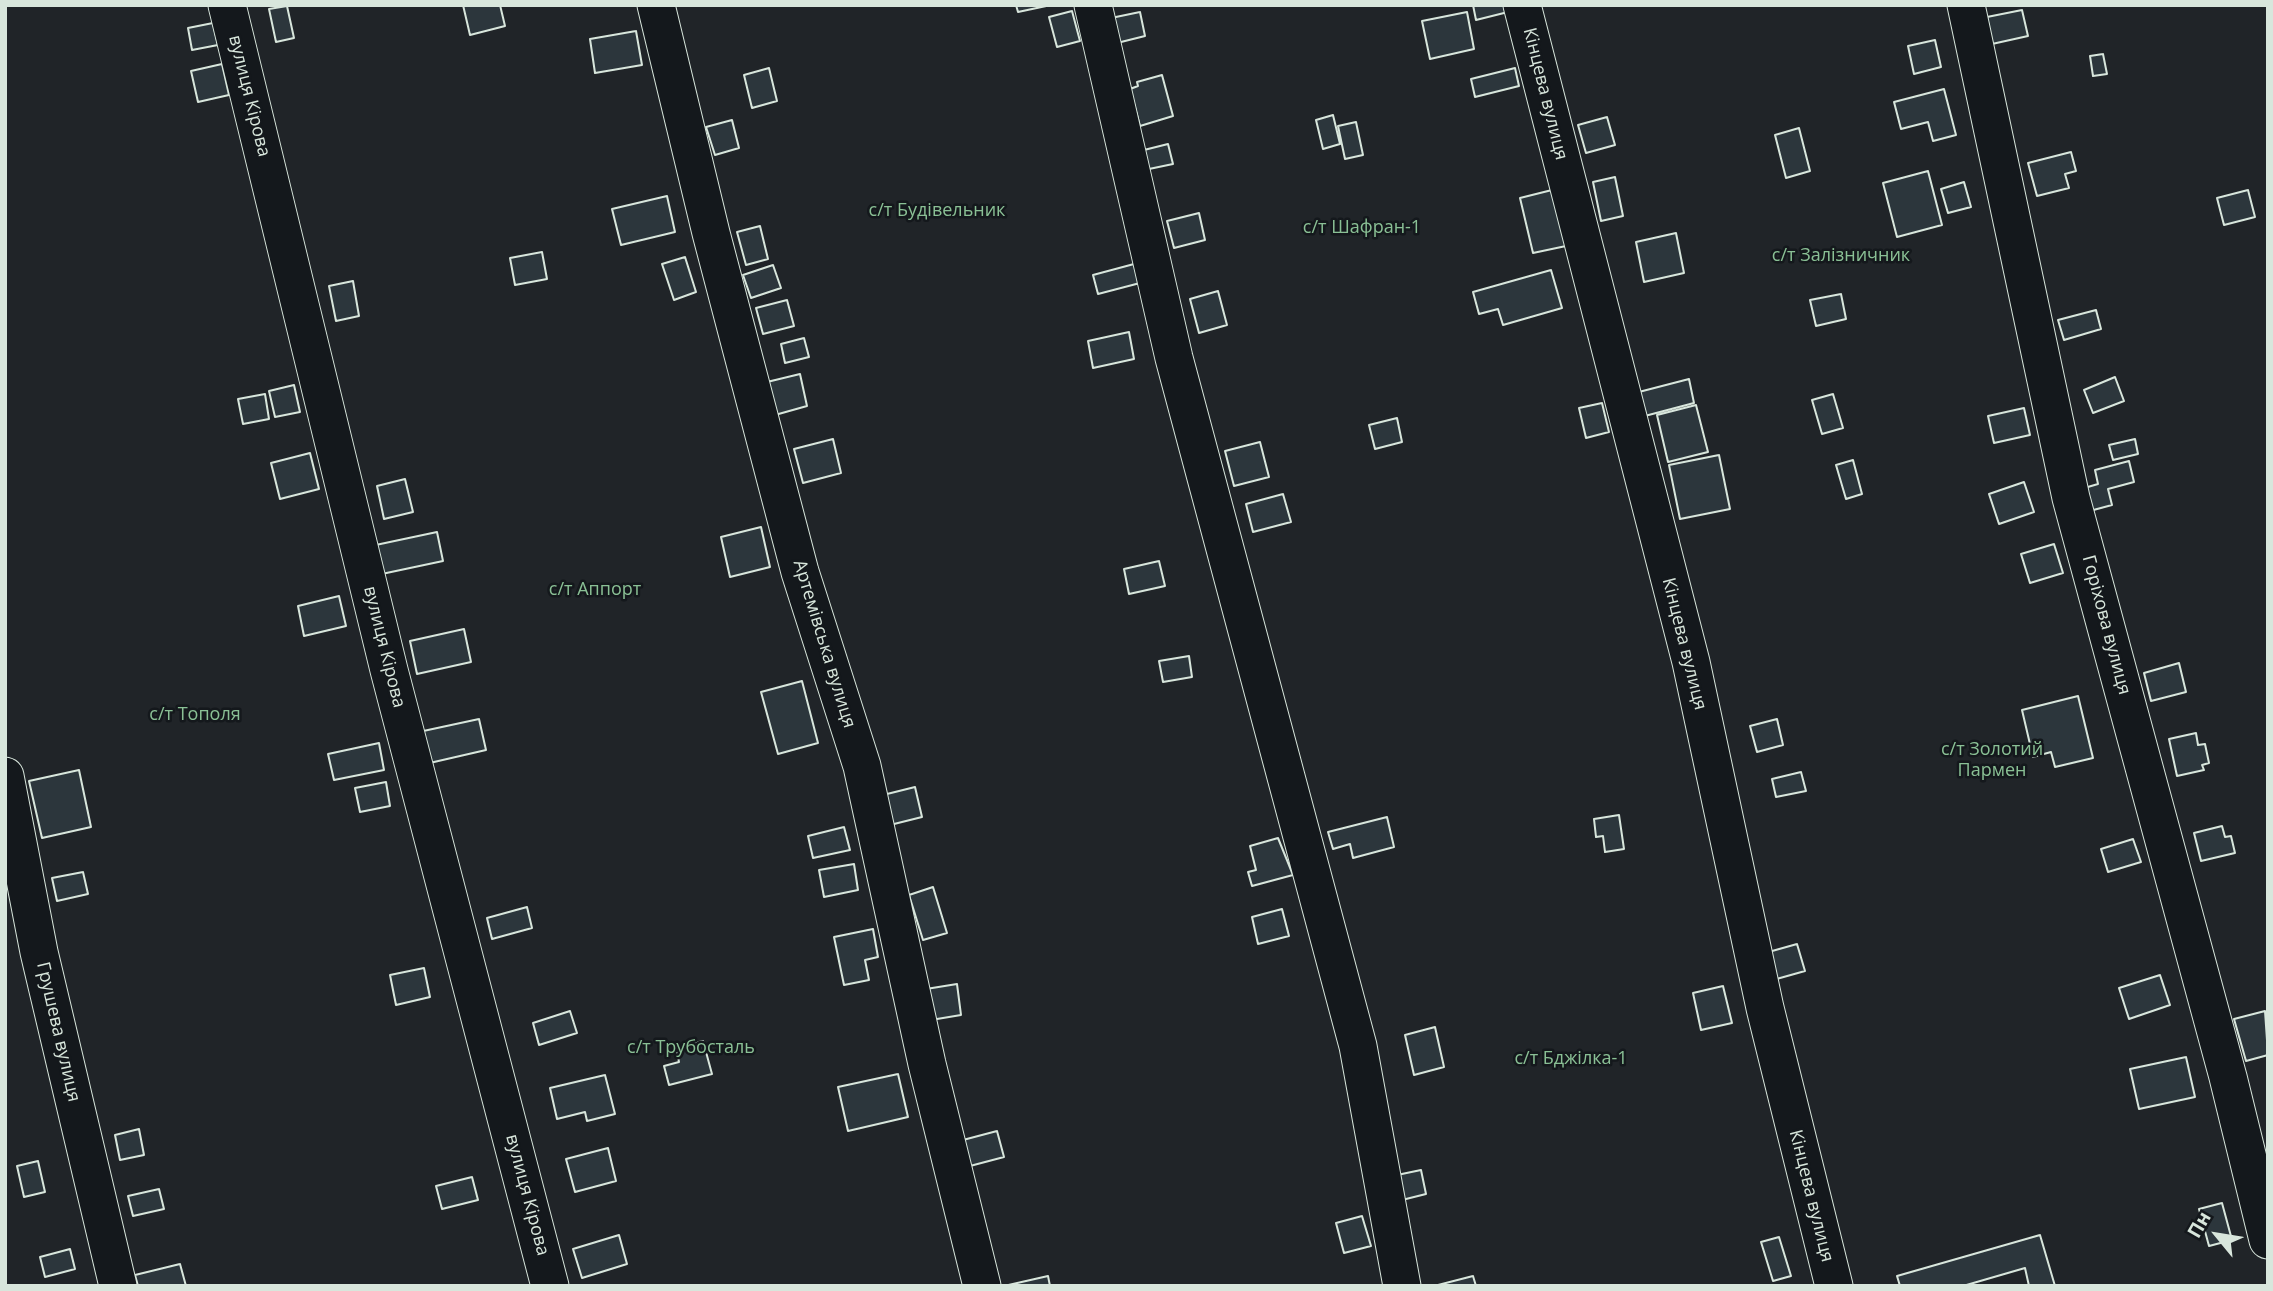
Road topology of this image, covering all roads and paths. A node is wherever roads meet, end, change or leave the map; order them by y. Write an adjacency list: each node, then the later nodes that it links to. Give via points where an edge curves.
1 (227, 5): 9 (street, вулиця Кірова, via 389,670)
2 (656, 5): 10 (street, Артемівська вулиця, via 800,572 862,766 927,1064)
3 (1093, 5): 11 (street, via 1174,358 1358,1046)
4 (1522, 5): 12 (street, Кінцева вулиця, via 1691,662 1765,1008)
5 (1966, 5): 7 (street, Горіхова вулиця, via 2071,498)
6 (5, 776): 8 (street, Грушева вулиця, via 39,952)
7 (2268, 1240)
8 (118, 1286)
9 (550, 1286)
10 (982, 1286)
11 (1402, 1286)
12 (1833, 1286)

